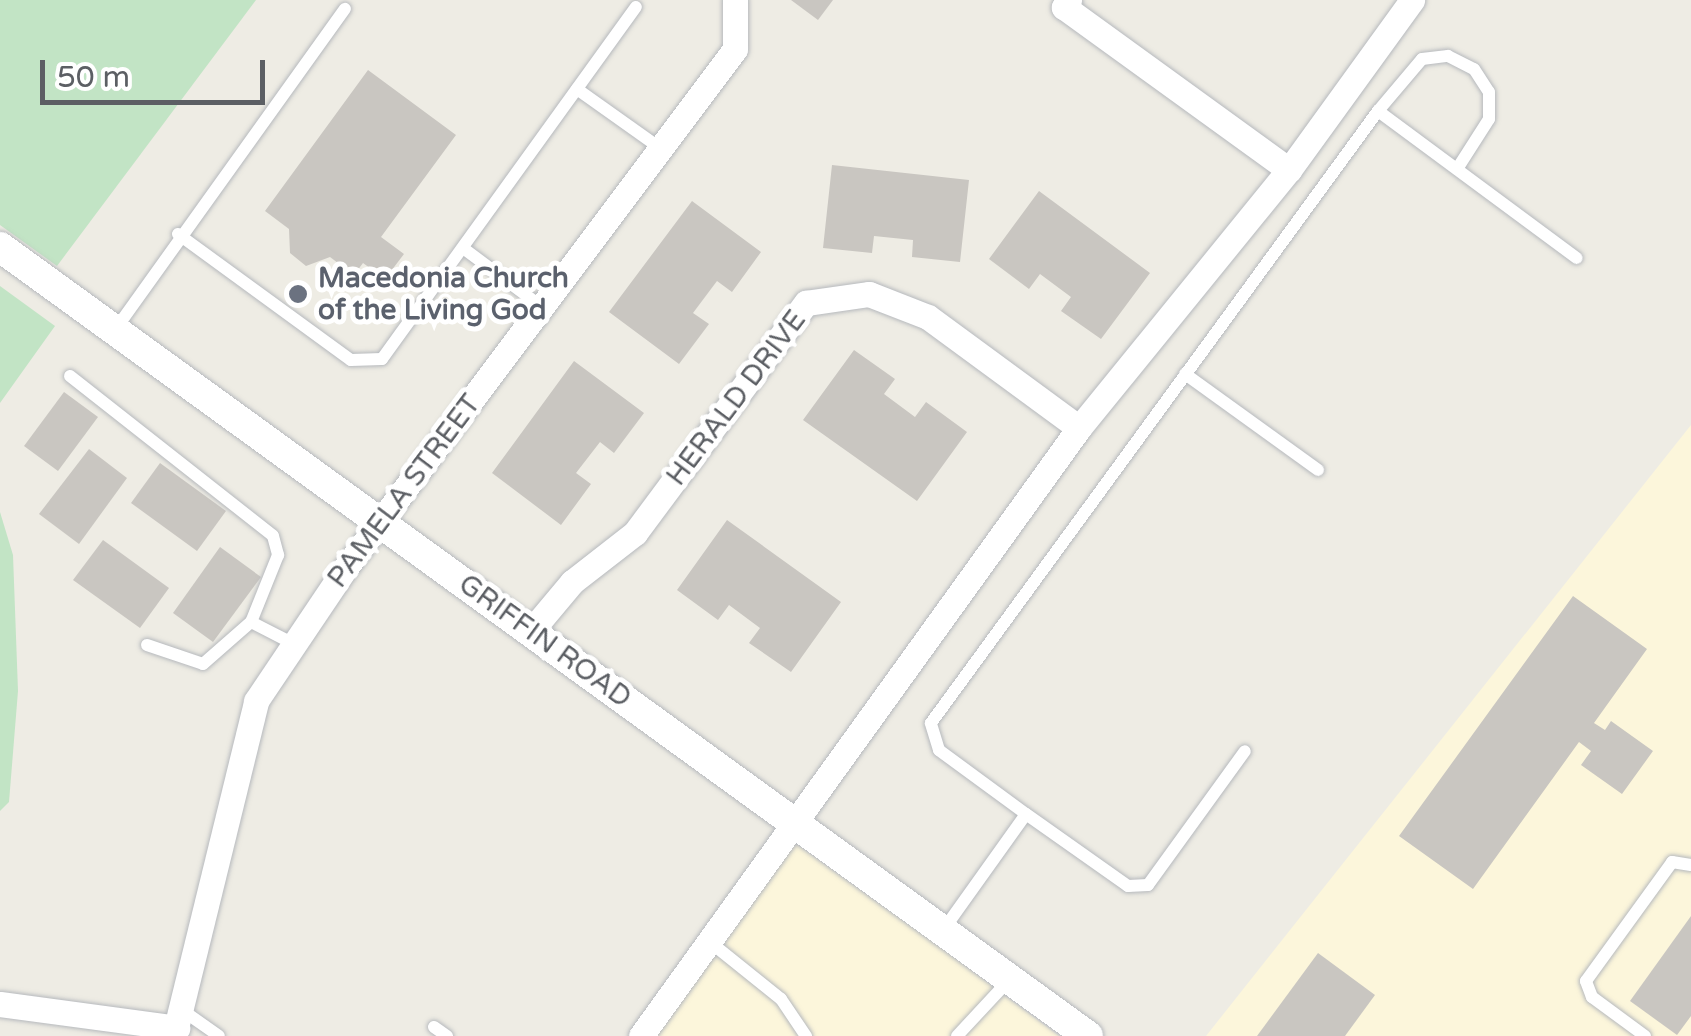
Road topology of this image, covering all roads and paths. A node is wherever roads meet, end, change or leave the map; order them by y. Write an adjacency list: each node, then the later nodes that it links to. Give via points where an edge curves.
1 (735, 0): 8 (street, PAMELA STREET, via 735,49)
2 (1069, 0): 10 (street, via 1064,7)
3 (1412, 0): 10 (street)
4 (636, 7): 6 (lane)
5 (346, 9): 11 (lane)
6 (577, 88): 8 (lane); 13 (lane)
7 (1378, 111): 9 (lane); 9 (lane, via 1422,59 1448,56 1474,69 1489,92 1490,119); 17 (lane)
8 (660, 148): 15 (street, PAMELA STREET)
9 (1457, 169): 14 (lane)
10 (1289, 170): 19 (street)
11 (178, 234): 13 (lane, via 366,366 382,359); 16 (lane)
12 (0, 247): 16 (street, GRIFFIN ROAD)
13 (463, 248): 15 (lane)
14 (1577, 258)
15 (542, 307): 21 (street, PAMELA STREET)
16 (115, 330): 21 (street, GRIFFIN ROAD)
17 (1185, 374): 20 (lane); 27 (lane, via 931,723 939,750)
18 (70, 376): 22 (lane, via 273,536 278,555)
19 (1080, 428): 23 (street, HERALD DRIVE, via 928,318 869,294 806,303 635,533 572,582); 28 (street)
20 (1318, 470)
21 (381, 522): 23 (street, GRIFFIN ROAD); 24 (street, PAMELA STREET)
22 (251, 622): 24 (lane); 25 (lane, via 203,664)
23 (531, 631): 28 (street, GRIFFIN ROAD)
24 (294, 644): 34 (street, PAMELA STREET, via 244,731)
25 (148, 645)
26 (1245, 751): 27 (lane, via 1138,889)
27 (1026, 814): 30 (lane)
28 (798, 823): 30 (street, GRIFFIN ROAD); 31 (street)
29 (1691, 865): 42 (lane, via 1672,862 1586,981)
30 (944, 929): 32 (street, GRIFFIN ROAD)
31 (710, 942): 38 (street); 39 (lane, via 782,998)
32 (1011, 978): 40 (lane); 41 (street, GRIFFIN ROAD)
33 (0, 1004): 34 (street)
34 (178, 1024): 36 (lane)
35 (434, 1027): 37 (lane)
36 (219, 1036)
37 (447, 1036)
38 (641, 1036)
39 (806, 1036)
40 (957, 1036)
41 (1088, 1036)
42 (1644, 1036)

